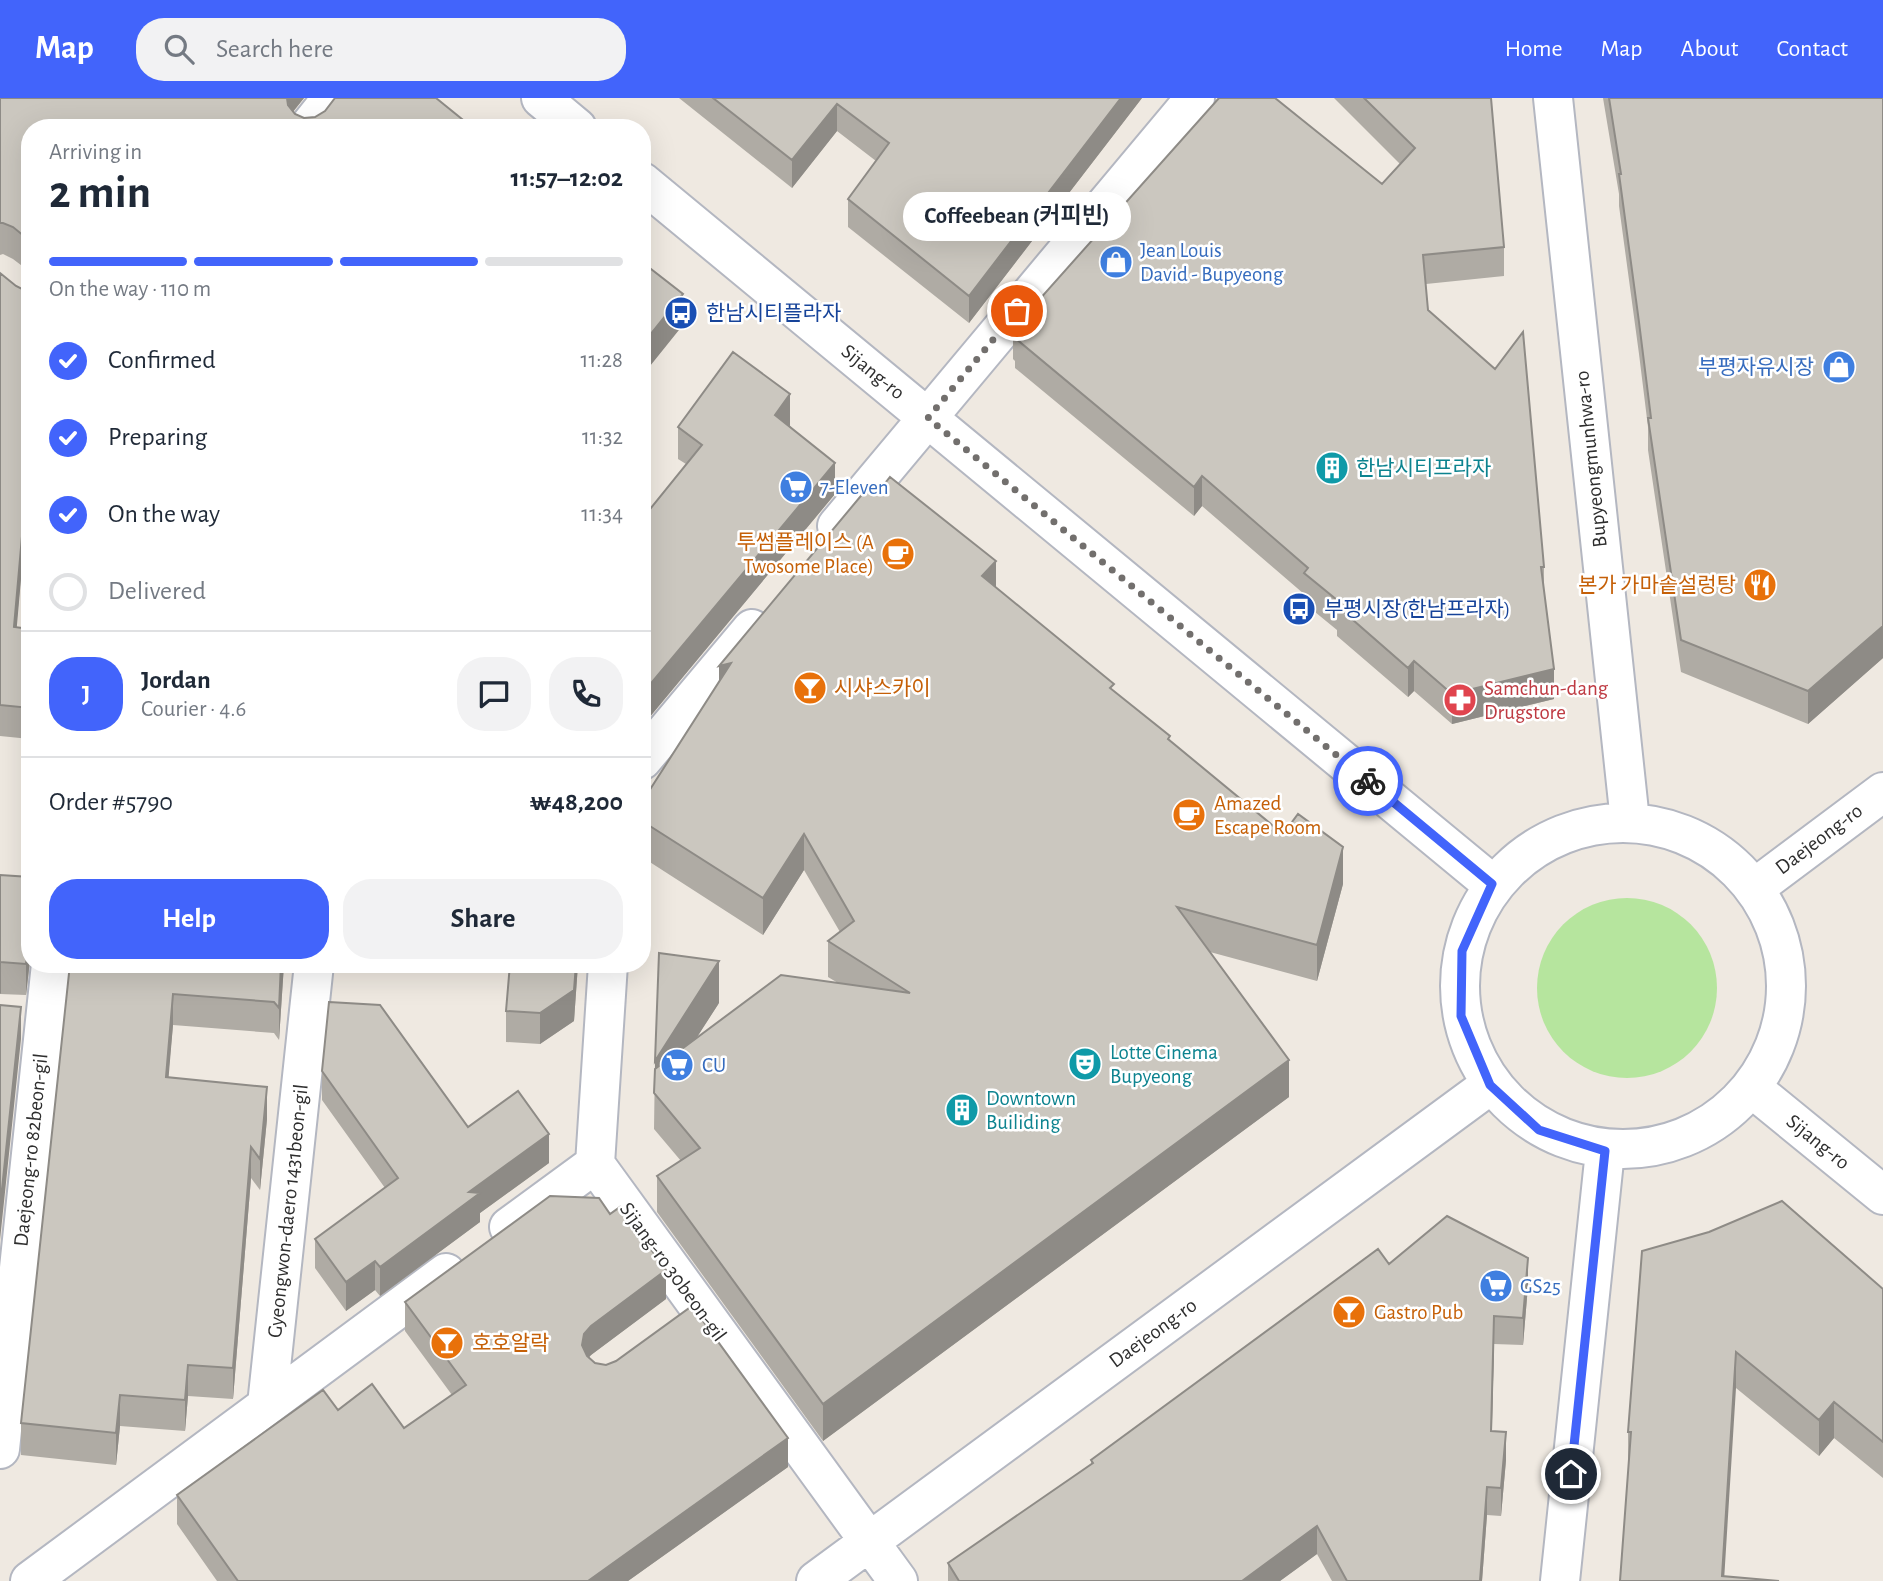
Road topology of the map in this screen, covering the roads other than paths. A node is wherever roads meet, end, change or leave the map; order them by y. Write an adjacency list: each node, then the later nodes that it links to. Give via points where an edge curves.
1 (332, 98): 5 (street)
2 (541, 98): 6 (street)
3 (1195, 98): 8 (street)
4 (1553, 98): 13 (street, Bupyeongmunhwa-ro)
5 (315, 119)
6 (566, 119)
7 (651, 189): 8 (street, Sijang-ro)
8 (928, 418): 9 (street); 14 (street, Sijang-ro)
9 (812, 557)
10 (776, 600): 11 (street)
11 (651, 749)
12 (1883, 792): 15 (street, Daejeong-ro)
13 (1630, 821): 14 (street, via 1563,831); 15 (street, via 1661,825 1721,852)
14 (1492, 884): 19 (street, via 1462,951 1461,1016)
15 (1756, 887): 20 (street, via 1781,936 1783,1028)
16 (47, 973): 27 (street, Daejeong-ro 82beon-gil, via 28,1017)
17 (313, 973): 26 (street, Gyeongwon-daero 1431beon-gil)
18 (607, 973): 22 (street)
19 (1490, 1085): 21 (street, via 1539,1130); 28 (street, Daejeong-ro)
20 (1753, 1089): 21 (street, via 1717,1123 1672,1145); 23 (street, Sijang-ro)
21 (1605, 1151): 32 (street)
22 (595, 1164): 24 (street, Sijang-ro 30beon-gil); 26 (street)
23 (1883, 1195)
24 (697, 1304): 25 (street); 28 (street, Sijang-ro 30beon-gil)
25 (666, 1326)
26 (267, 1405): 29 (street)
27 (0, 1449)
28 (869, 1542): 30 (street, Daejeong-ro); 31 (street, Sijang-ro 30beon-gil)
29 (30, 1581)
30 (816, 1581)
31 (898, 1581)
32 (1560, 1581)

